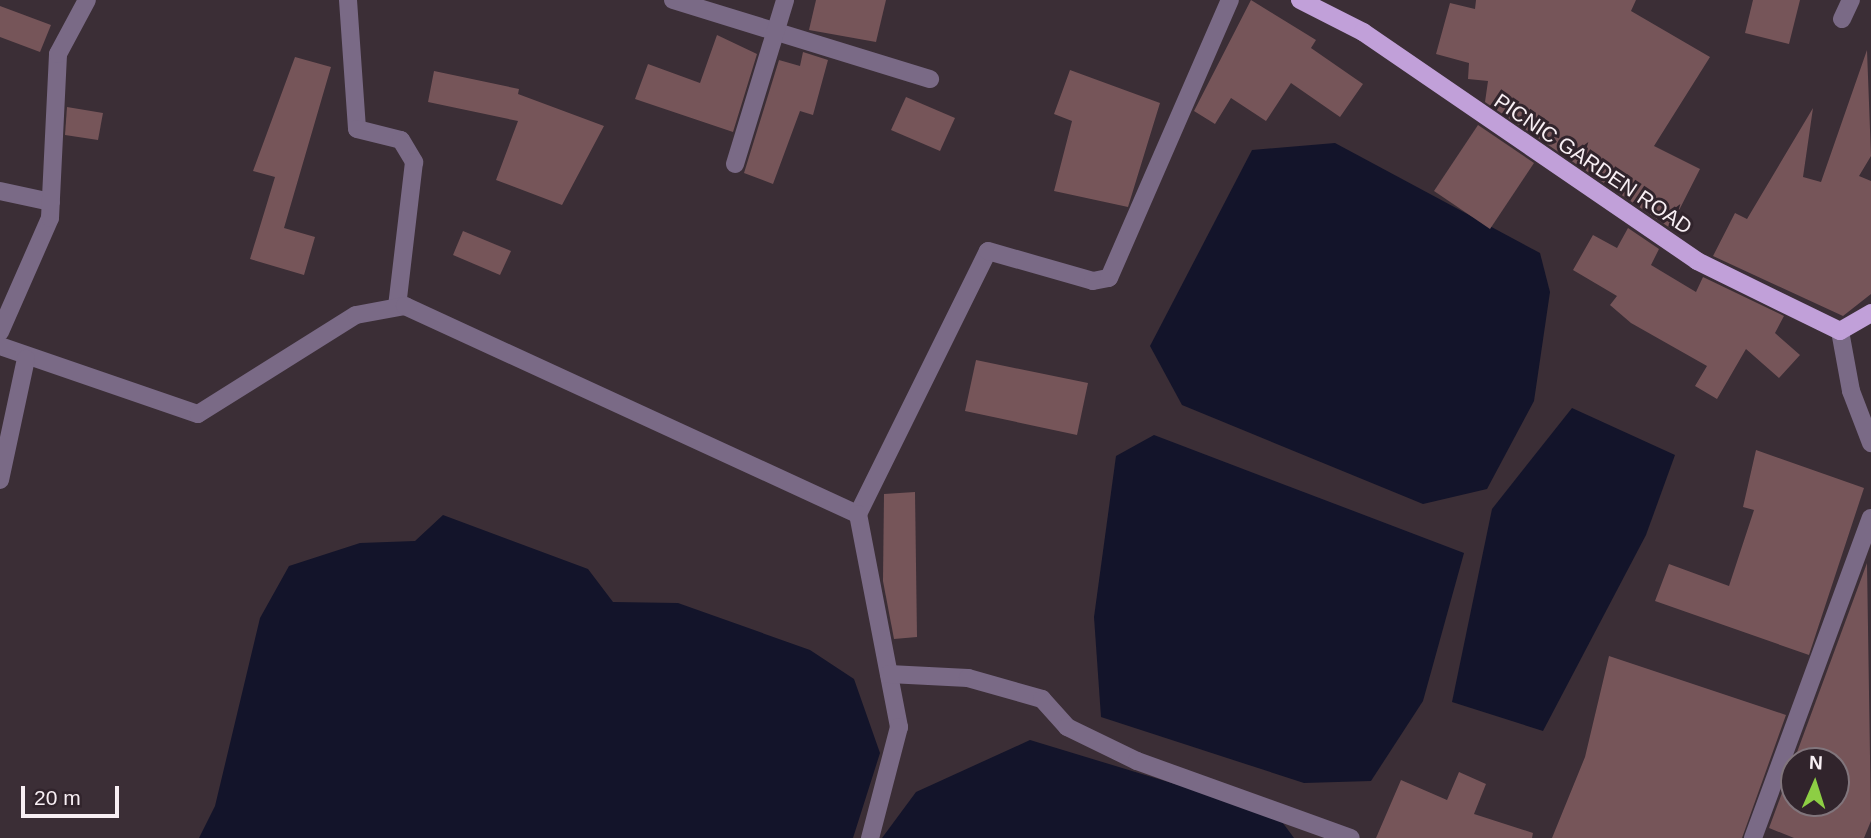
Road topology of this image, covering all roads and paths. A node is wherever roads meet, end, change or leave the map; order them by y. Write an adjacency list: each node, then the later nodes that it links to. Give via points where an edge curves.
1 (87, 0): 13 (street, via 58,54)
2 (348, 0): 14 (street, via 358,129 401,140 414,162)
3 (673, 0): 9 (street)
4 (785, 0): 9 (street)
5 (1230, 0): 22 (street, via 1109,278 1093,281 988,251)
6 (1300, 0): 16 (main road, PICNIC GARDEN ROAD, via 1363,32 1697,261)
7 (1850, 0): 8 (street)
8 (1842, 19)
9 (774, 35): 10 (street); 11 (street)
10 (930, 79)
11 (736, 164)
12 (0, 191): 13 (street)
13 (51, 202): 17 (street)
14 (397, 306): 19 (street, via 356,315 198,414); 22 (street)
15 (1871, 313): 16 (main road)
16 (1840, 331): 20 (street, via 1851,391)
17 (0, 332)
18 (0, 346): 19 (street)
19 (26, 359): 21 (street)
20 (1871, 443)
21 (0, 480)
22 (858, 514): 24 (street)
23 (1871, 518): 27 (street)
24 (890, 674): 25 (street, via 899,727); 26 (street, via 968,678 1042,699 1067,727 1137,761)
25 (870, 838)
26 (1351, 838)
27 (1753, 838)

